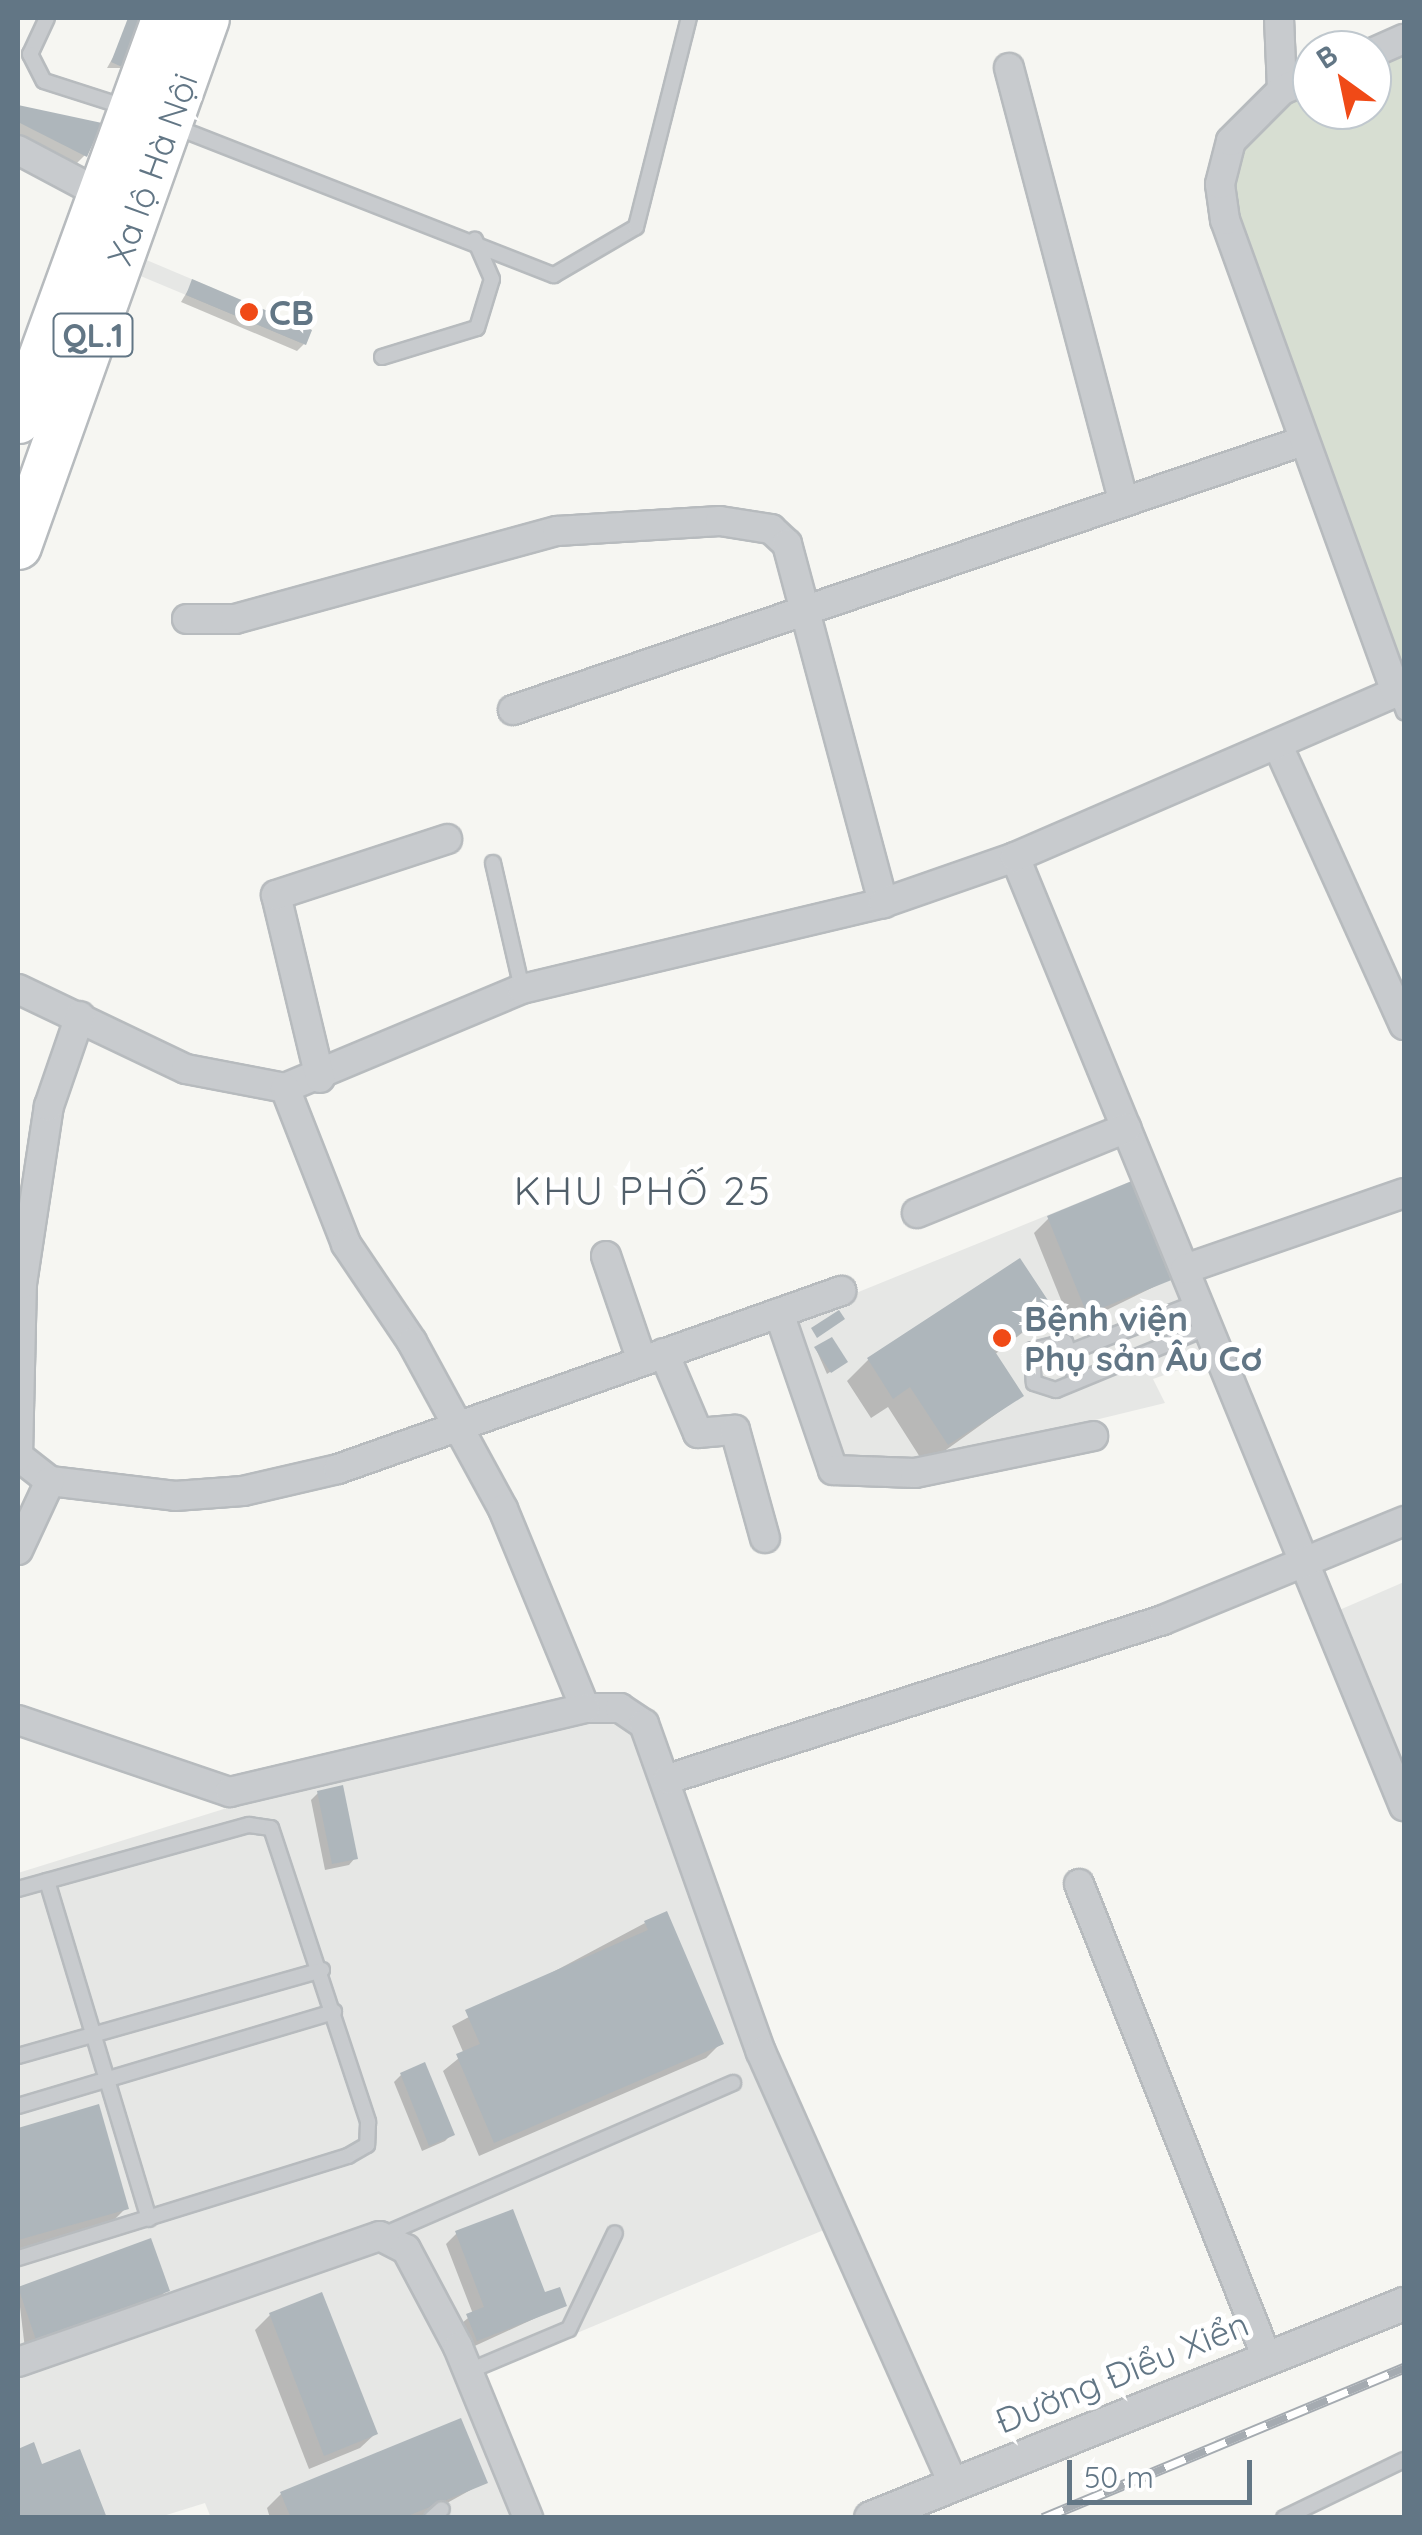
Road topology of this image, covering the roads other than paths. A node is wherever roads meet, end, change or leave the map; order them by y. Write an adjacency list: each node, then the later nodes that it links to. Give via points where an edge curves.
1 (47, 18): 9 (lane, via 30,54 44,81)
2 (164, 18): 9 (highway, Xa lộ Hà Nội / QL.1)
3 (206, 18): 9 (highway, Xa lộ Hà Nội / QL.1)
4 (689, 18): 12 (lane, via 636,228 554,274)
5 (1279, 18): 8 (street)
6 (1009, 68): 16 (street)
7 (1292, 86): 8 (street)
8 (1282, 90): 15 (street, via 1231,141 1220,184 1224,220)
9 (149, 116): 11 (highway, Xa lộ Hà Nội / QL.1); 12 (lane)
10 (18, 150): 11 (street)
11 (118, 201): 14 (highway, Xa lộ Hà Nội / QL.1); 17 (highway, Xa lộ Hà Nội / QL.1)
12 (475, 240): 13 (lane, via 492,279 477,328)
13 (382, 356)
14 (18, 420)
15 (1303, 441): 16 (street); 20 (street)
16 (1123, 501): 18 (street)
17 (18, 546)
18 (804, 616): 19 (street, via 787,544 754,523 720,520 557,532 235,619); 21 (street); 26 (street)
19 (187, 620)
20 (1400, 702): 22 (street)
21 (513, 710)
22 (1280, 748): 24 (street); 30 (street)
23 (447, 839): 31 (street, via 276,895)
24 (1015, 857): 26 (street); 33 (street)
25 (493, 863): 28 (lane)
26 (883, 902): 28 (street)
27 (18, 989): 29 (street)
28 (522, 989): 31 (street)
29 (80, 1016): 32 (street, via 186,1069); 46 (street, via 49,1106 22,1284)
30 (1404, 1025)
31 (320, 1078): 32 (street)
32 (285, 1088): 44 (street, via 346,1244)
33 (1126, 1128): 35 (street); 37 (street)
34 (1404, 1193): 37 (street)
35 (917, 1213)
36 (606, 1256): 42 (street)
37 (1185, 1269): 40 (street)
38 (841, 1291): 39 (street)
39 (779, 1313): 42 (street); 45 (street, via 832,1470 916,1473)
40 (1204, 1314): 41 (lane); 43 (lane); 51 (street)
41 (1074, 1351): 43 (lane); 43 (lane, via 1053,1339 1027,1360 1044,1389)
42 (653, 1357): 44 (street); 49 (street, via 698,1433 736,1430)
43 (1074, 1376)
44 (458, 1424): 47 (street, via 338,1469 243,1491 176,1496); 52 (street)
45 (1093, 1436)
46 (18, 1456): 47 (street)
47 (50, 1482): 50 (street)
48 (1404, 1521): 51 (street)
49 (765, 1538)
50 (18, 1550)
51 (1310, 1566): 54 (street, via 946,1695); 55 (street)
52 (585, 1708): 53 (street, via 230,1792); 54 (street, via 633,1713)
53 (18, 1720)
54 (668, 1779): 75 (street, via 761,2052)
55 (1404, 1806)
56 (46, 1881): 58 (lane); 59 (lane, via 249,1826 271,1828); 61 (lane)
57 (1079, 1884): 71 (street)
58 (18, 1889)
59 (322, 1970): 60 (lane); 61 (lane)
60 (334, 2012): 63 (lane); 66 (lane, via 367,2145)
61 (93, 2034): 62 (lane); 63 (lane)
62 (18, 2056)
63 (106, 2078): 65 (lane); 66 (lane)
64 (733, 2083): 68 (lane)
65 (18, 2106)
66 (148, 2218): 69 (lane)
67 (615, 2232): 73 (lane, via 570,2329)
68 (380, 2236): 72 (street); 73 (street, via 406,2249)
69 (18, 2258)
70 (1404, 2304): 71 (street, Đường Điểu Xiển)
71 (1268, 2358): 75 (street, Đường Điểu Xiển)
72 (18, 2362)
73 (469, 2371): 76 (street)
74 (1404, 2460): 78 (lane)
75 (952, 2482): 77 (street, Đường Điểu Xiển)
76 (528, 2518)
77 (870, 2518)
78 (1284, 2518)

